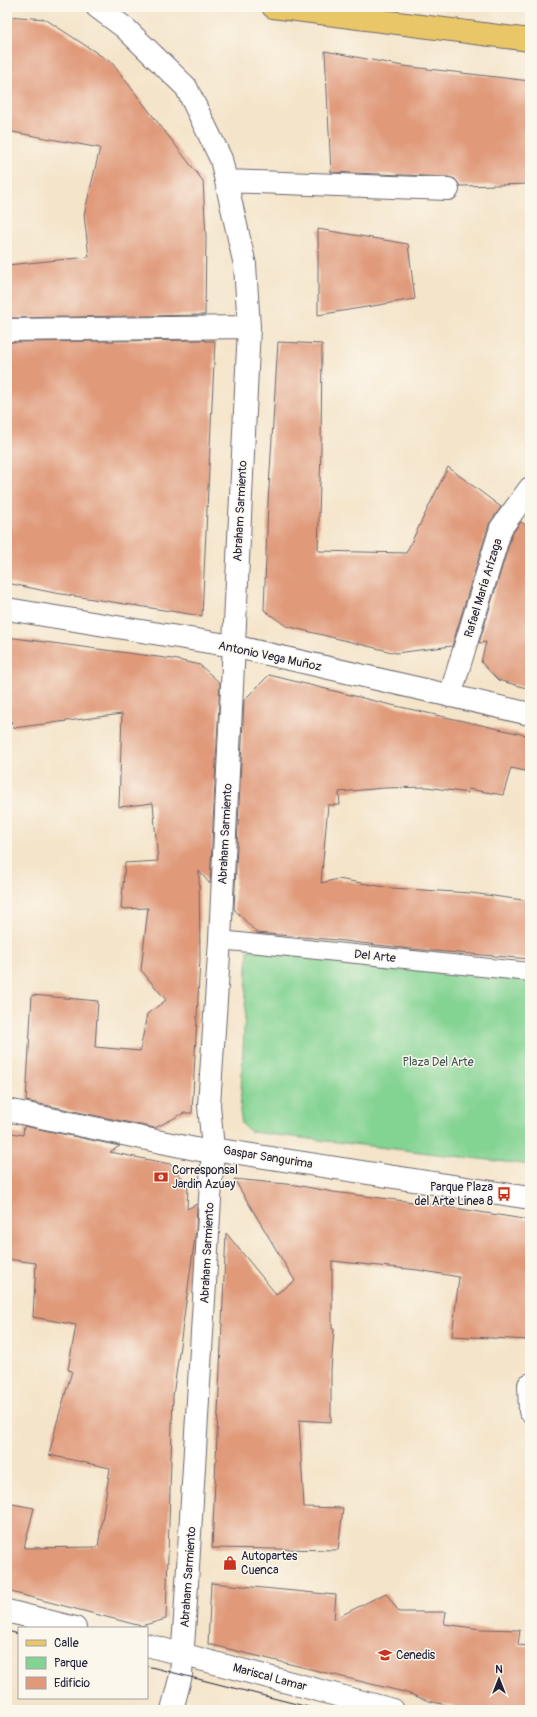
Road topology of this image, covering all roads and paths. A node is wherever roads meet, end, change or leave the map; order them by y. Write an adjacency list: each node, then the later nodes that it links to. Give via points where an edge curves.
1 (97, 7): 4 (street, Abraham Sarmiento, via 126,28 186,87 220,160)
2 (273, 7): 3 (main road)
3 (530, 40)
4 (226, 181): 5 (street); 6 (street, Abraham Sarmiento, via 245,265)
5 (448, 189)
6 (249, 327): 7 (street); 10 (street, Abraham Sarmiento)
7 (7, 330)
8 (530, 488): 11 (street, Rafael María Arízaga, via 501,528)
9 (7, 609): 10 (street, Antonio Vega Muñoz)
10 (233, 646): 11 (street, Antonio Vega Muñoz); 13 (street, Abraham Sarmiento)
11 (450, 696): 12 (street, Antonio Vega Muñoz)
12 (530, 714)
13 (220, 940): 14 (lane, Del Arte); 16 (street, Abraham Sarmiento, via 209,1105)
14 (530, 972)
15 (7, 1110): 16 (street, Gaspar Sangurima, via 200,1150)
16 (213, 1149): 17 (street, Gaspar Sangurima); 23 (street, Abraham Sarmiento)
17 (530, 1198)
18 (529, 1385): 19 (street)
19 (530, 1412)
20 (7, 1612): 21 (street)
21 (71, 1627)
22 (148, 1645): 23 (street, Mariscal Lamar)
23 (182, 1654): 24 (street, Abraham Sarmiento, via 181,1675); 25 (street, Mariscal Lamar)
24 (172, 1710)
25 (393, 1710)

